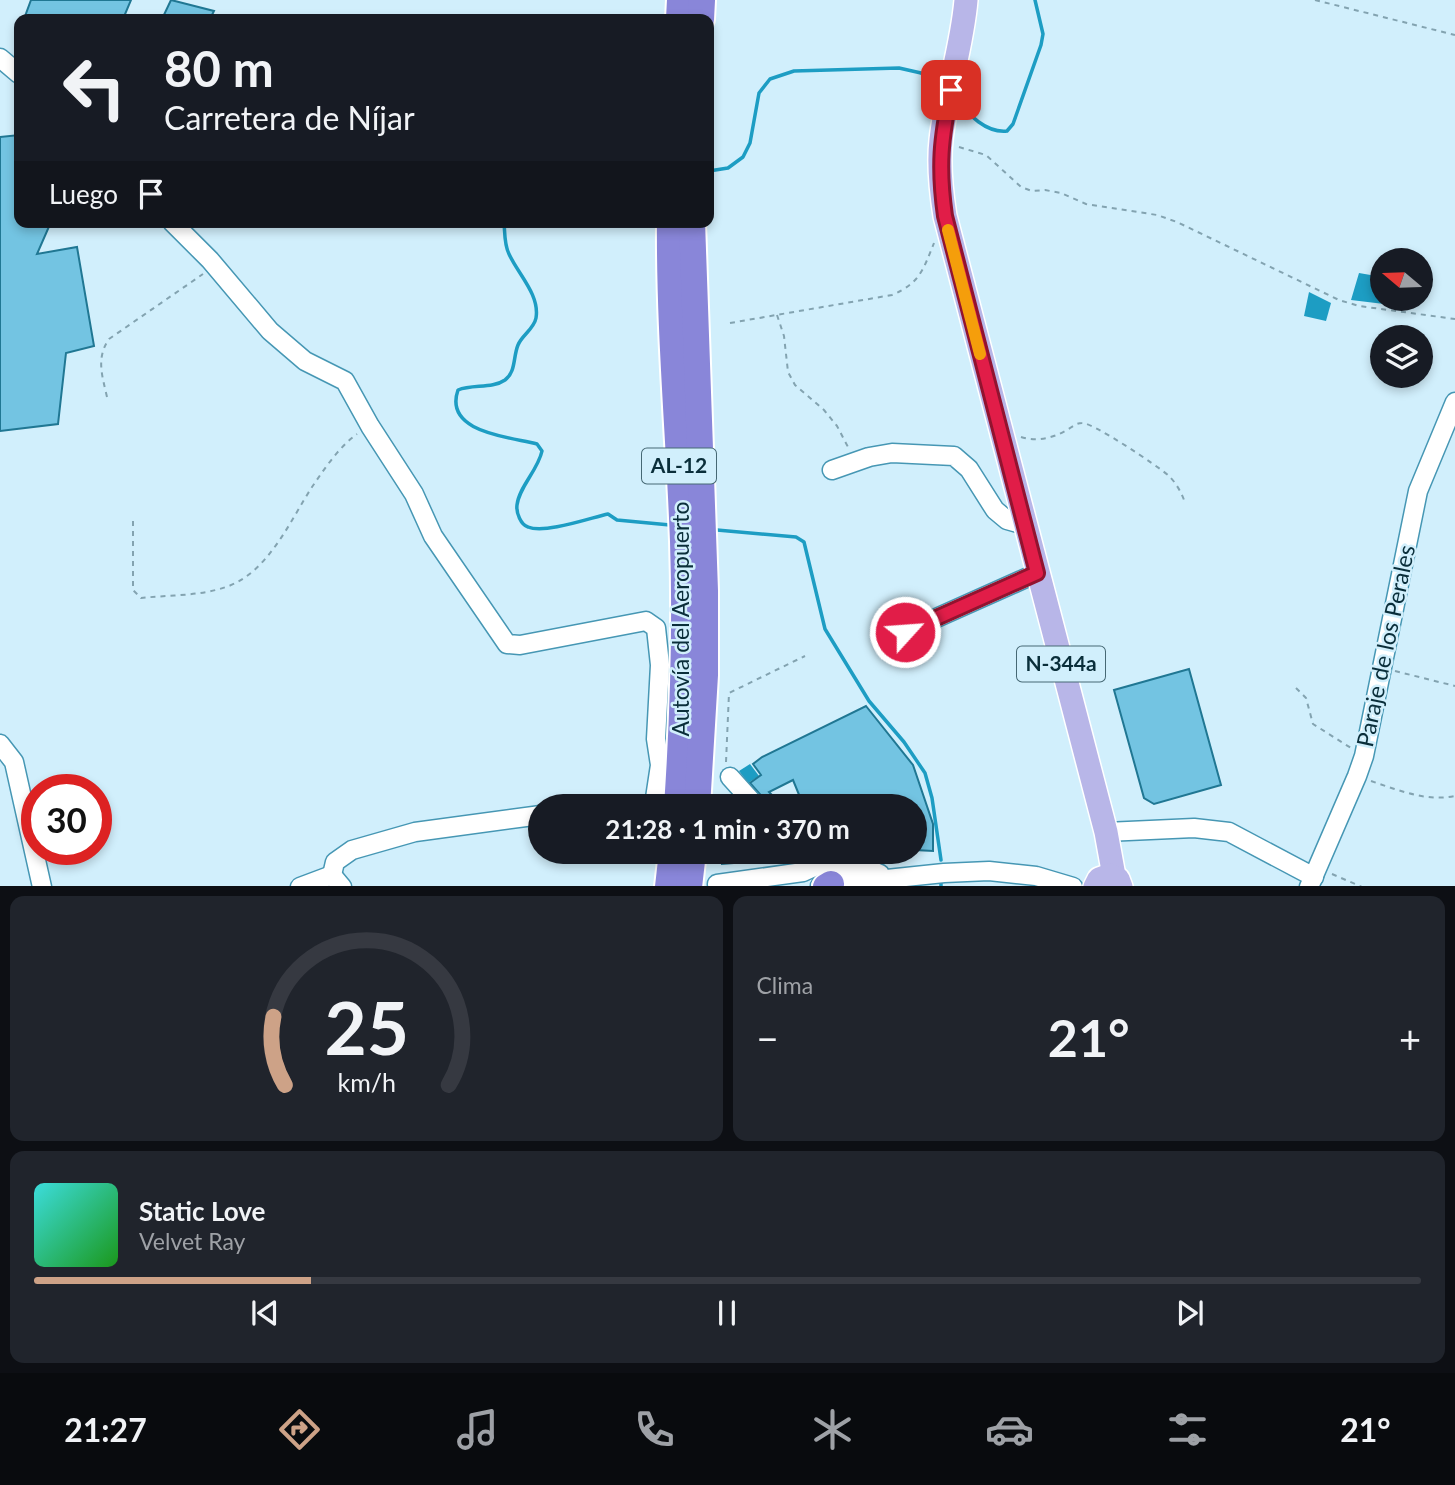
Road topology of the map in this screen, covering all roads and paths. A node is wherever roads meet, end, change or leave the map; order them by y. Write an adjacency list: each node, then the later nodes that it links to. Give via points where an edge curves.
1 (966, 0): 6 (main road, N-344a, via 961,47)
2 (1315, 0): 3 (path)
3 (1455, 34)
4 (0, 58): 5 (street)
5 (14, 70)
6 (941, 136): 7 (main road, N-344a); 13 (path, via 954,146 986,155 1021,187 1032,191 1061,193 1086,204 1177,222 1339,300)
7 (945, 216): 12 (path, via 919,279 906,289); 18 (main road, N-344a)
8 (178, 228): 11 (street)
9 (670, 228): 35 (highway, Autovía del Aeropuerto / AL-12, via 684,605)
10 (692, 228): 36 (highway, Autovía del Aeropuerto / AL-12, via 705,591)
11 (215, 266): 15 (path, via 109,339 102,349 100,370); 17 (street, via 270,331 305,361 345,381)
12 (777, 314): 14 (path); 19 (path, via 788,372 795,385 837,426)
13 (1455, 319)
14 (730, 323)
15 (107, 397)
16 (1455, 402): 27 (street, Paraje de los Perales, via 1418,491)
17 (370, 426): 22 (path, via 348,440 323,471 267,556 250,574 228,587 141,597 133,590); 34 (street, via 414,494 433,536 507,645 646,621 656,628 660,765)
18 (1000, 432): 21 (path, via 1034,441 1075,424 1091,424 1168,475); 23 (main road, N-344a)
19 (854, 462): 20 (street); 23 (street, via 892,453 954,456 969,469 995,510 1007,520)
20 (832, 470)
21 (1185, 503)
22 (133, 521)
23 (1025, 525): 24 (main road, N-344a)
24 (1037, 573): 25 (street); 40 (main road, N-344a)
25 (905, 632)
26 (805, 656): 33 (path, via 729,693 726,762)
27 (1383, 667): 28 (path); 31 (street, Paraje de los Perales)
28 (1455, 686)
29 (1296, 688): 31 (path, via 1306,698 1313,724)
30 (0, 744): 47 (street, via 14,762)
31 (1364, 756): 32 (street, Paraje de los Perales)
32 (1357, 776): 38 (path, via 1427,797); 42 (street, Paraje de los Perales)
33 (730, 777): 37 (street)
34 (656, 794)
35 (678, 794)
36 (698, 794)
37 (745, 794)
38 (1455, 796)
39 (528, 817): 44 (street, via 415,832 352,850 334,862)
40 (1106, 832): 42 (street, via 1194,828 1229,832); 46 (main road, N-344a)
41 (809, 864): 45 (street)
42 (1313, 877): 49 (path)
43 (683, 880): 45 (street, via 803,872)
44 (337, 881): 48 (street)
45 (822, 881): 46 (street, via 989,871)
46 (1096, 884)
47 (42, 886)
48 (306, 886)
49 (1357, 886)

